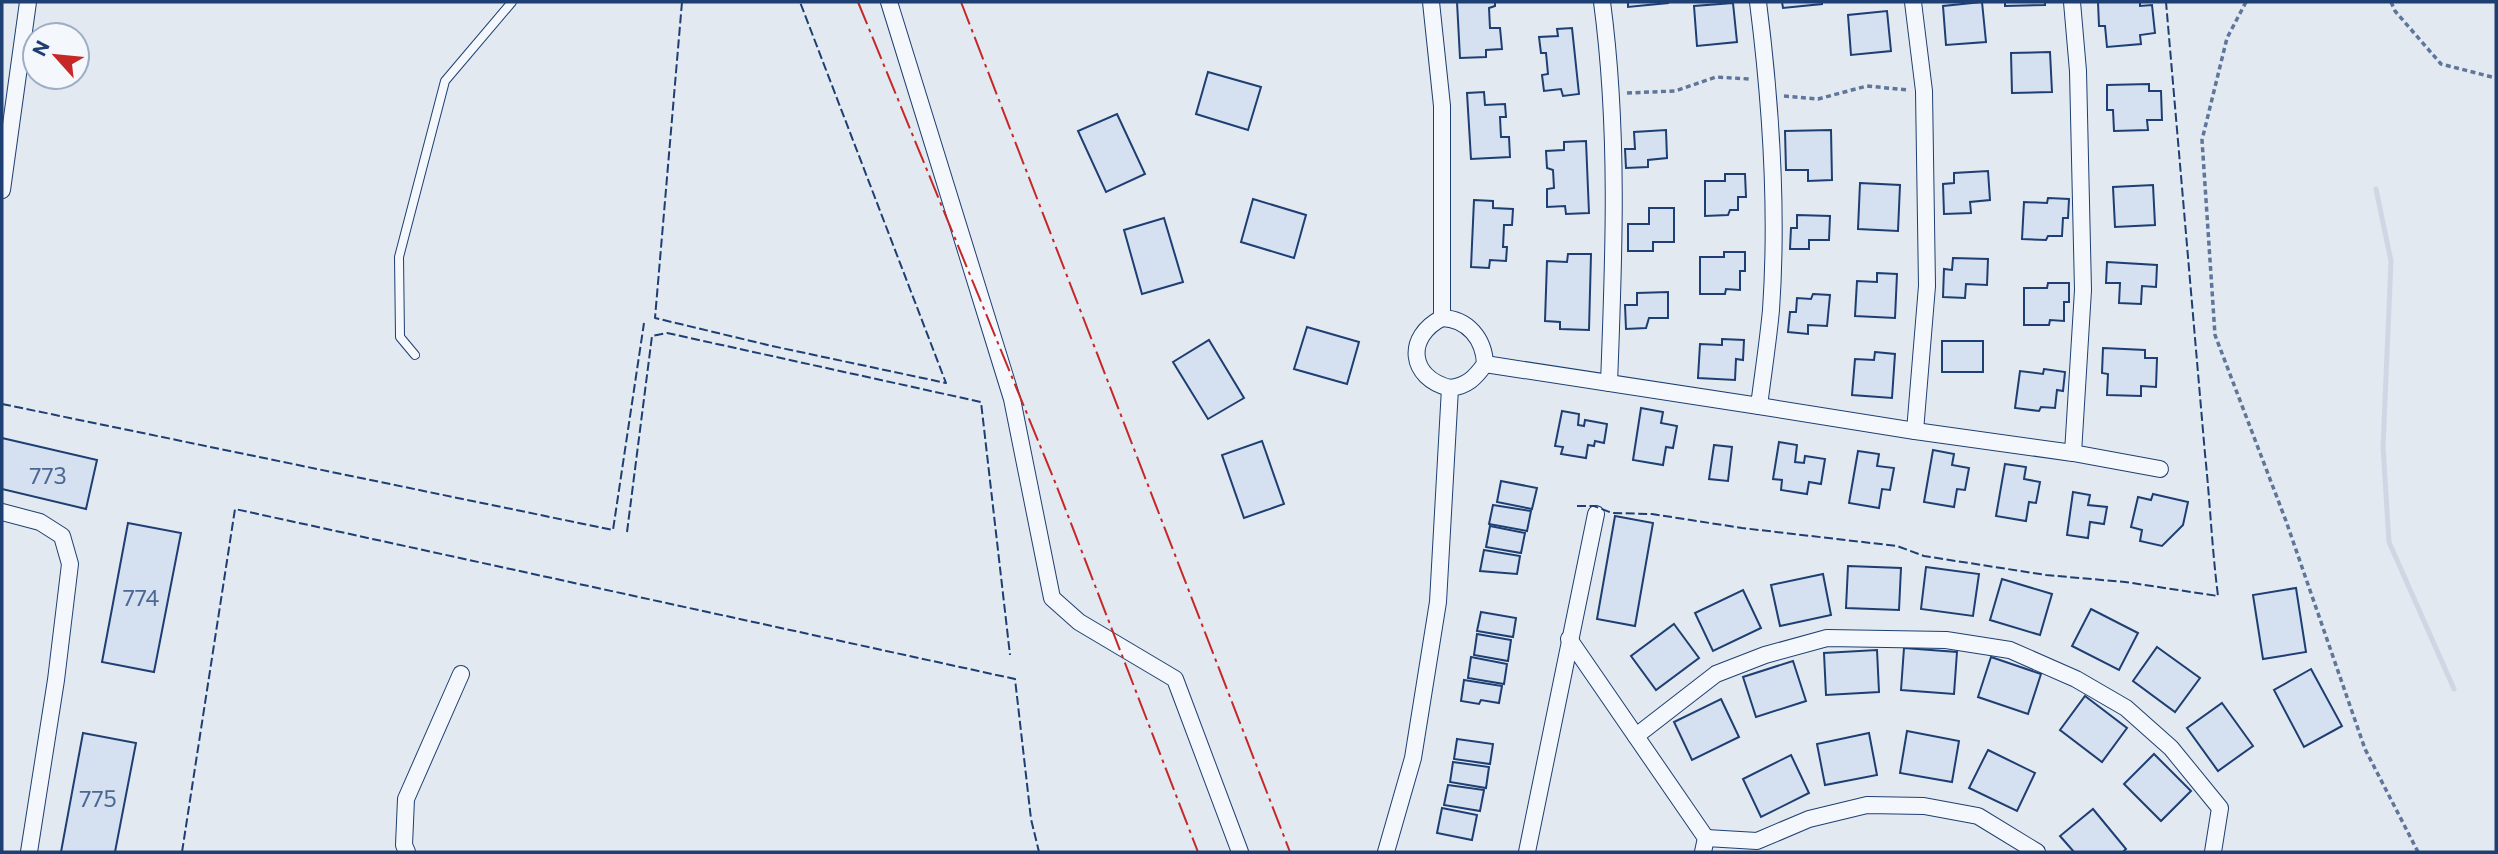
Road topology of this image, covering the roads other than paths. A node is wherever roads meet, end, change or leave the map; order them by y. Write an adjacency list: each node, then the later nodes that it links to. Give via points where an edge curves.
1 (28, 2): 9 (street)
2 (512, 2): 11 (lane, via 445,81 399,257 400,337)
3 (889, 2): 27 (street, via 1012,399 1052,598 1079,622 1175,679)
4 (1431, 2): 10 (street, via 1442,106)
5 (1602, 2): 13 (street, via 1609,53 1615,213)
6 (1758, 2): 15 (street, via 1773,185 1771,310)
7 (1913, 2): 16 (street, via 1924,91 1927,286)
8 (2072, 2): 17 (street, via 2083,290)
9 (2, 190)
10 (1442, 318): 12 (street, via 1453,318 1473,331); 14 (street, via 1426,329 1417,343 1416,358 1430,380)
11 (415, 355)
12 (1485, 364): 13 (street); 14 (street, via 1471,381)
13 (1609, 383): 15 (street)
14 (1450, 388): 28 (street, via 1438,602 1413,758)
15 (1759, 406): 16 (street)
16 (1915, 431): 17 (street)
17 (2073, 453): 18 (street)
18 (2160, 470)
19 (2, 512): 25 (street, via 40,522 62,536 70,564)
20 (1596, 514): 21 (street)
21 (1569, 639): 23 (street); 29 (street)
22 (461, 674): 26 (street, via 406,799)
23 (1636, 736): 24 (street); 31 (street, via 1716,674 1827,638 1946,640 2010,650 2076,679 2126,708 2171,748 2220,808)
24 (1705, 845): 30 (street, via 1757,841 1809,819 1867,805 1924,806 1978,816)
25 (29, 852)
26 (407, 852)
27 (1240, 852)
28 (1386, 852)
29 (1527, 852)
30 (2037, 852)
31 (2213, 852)

